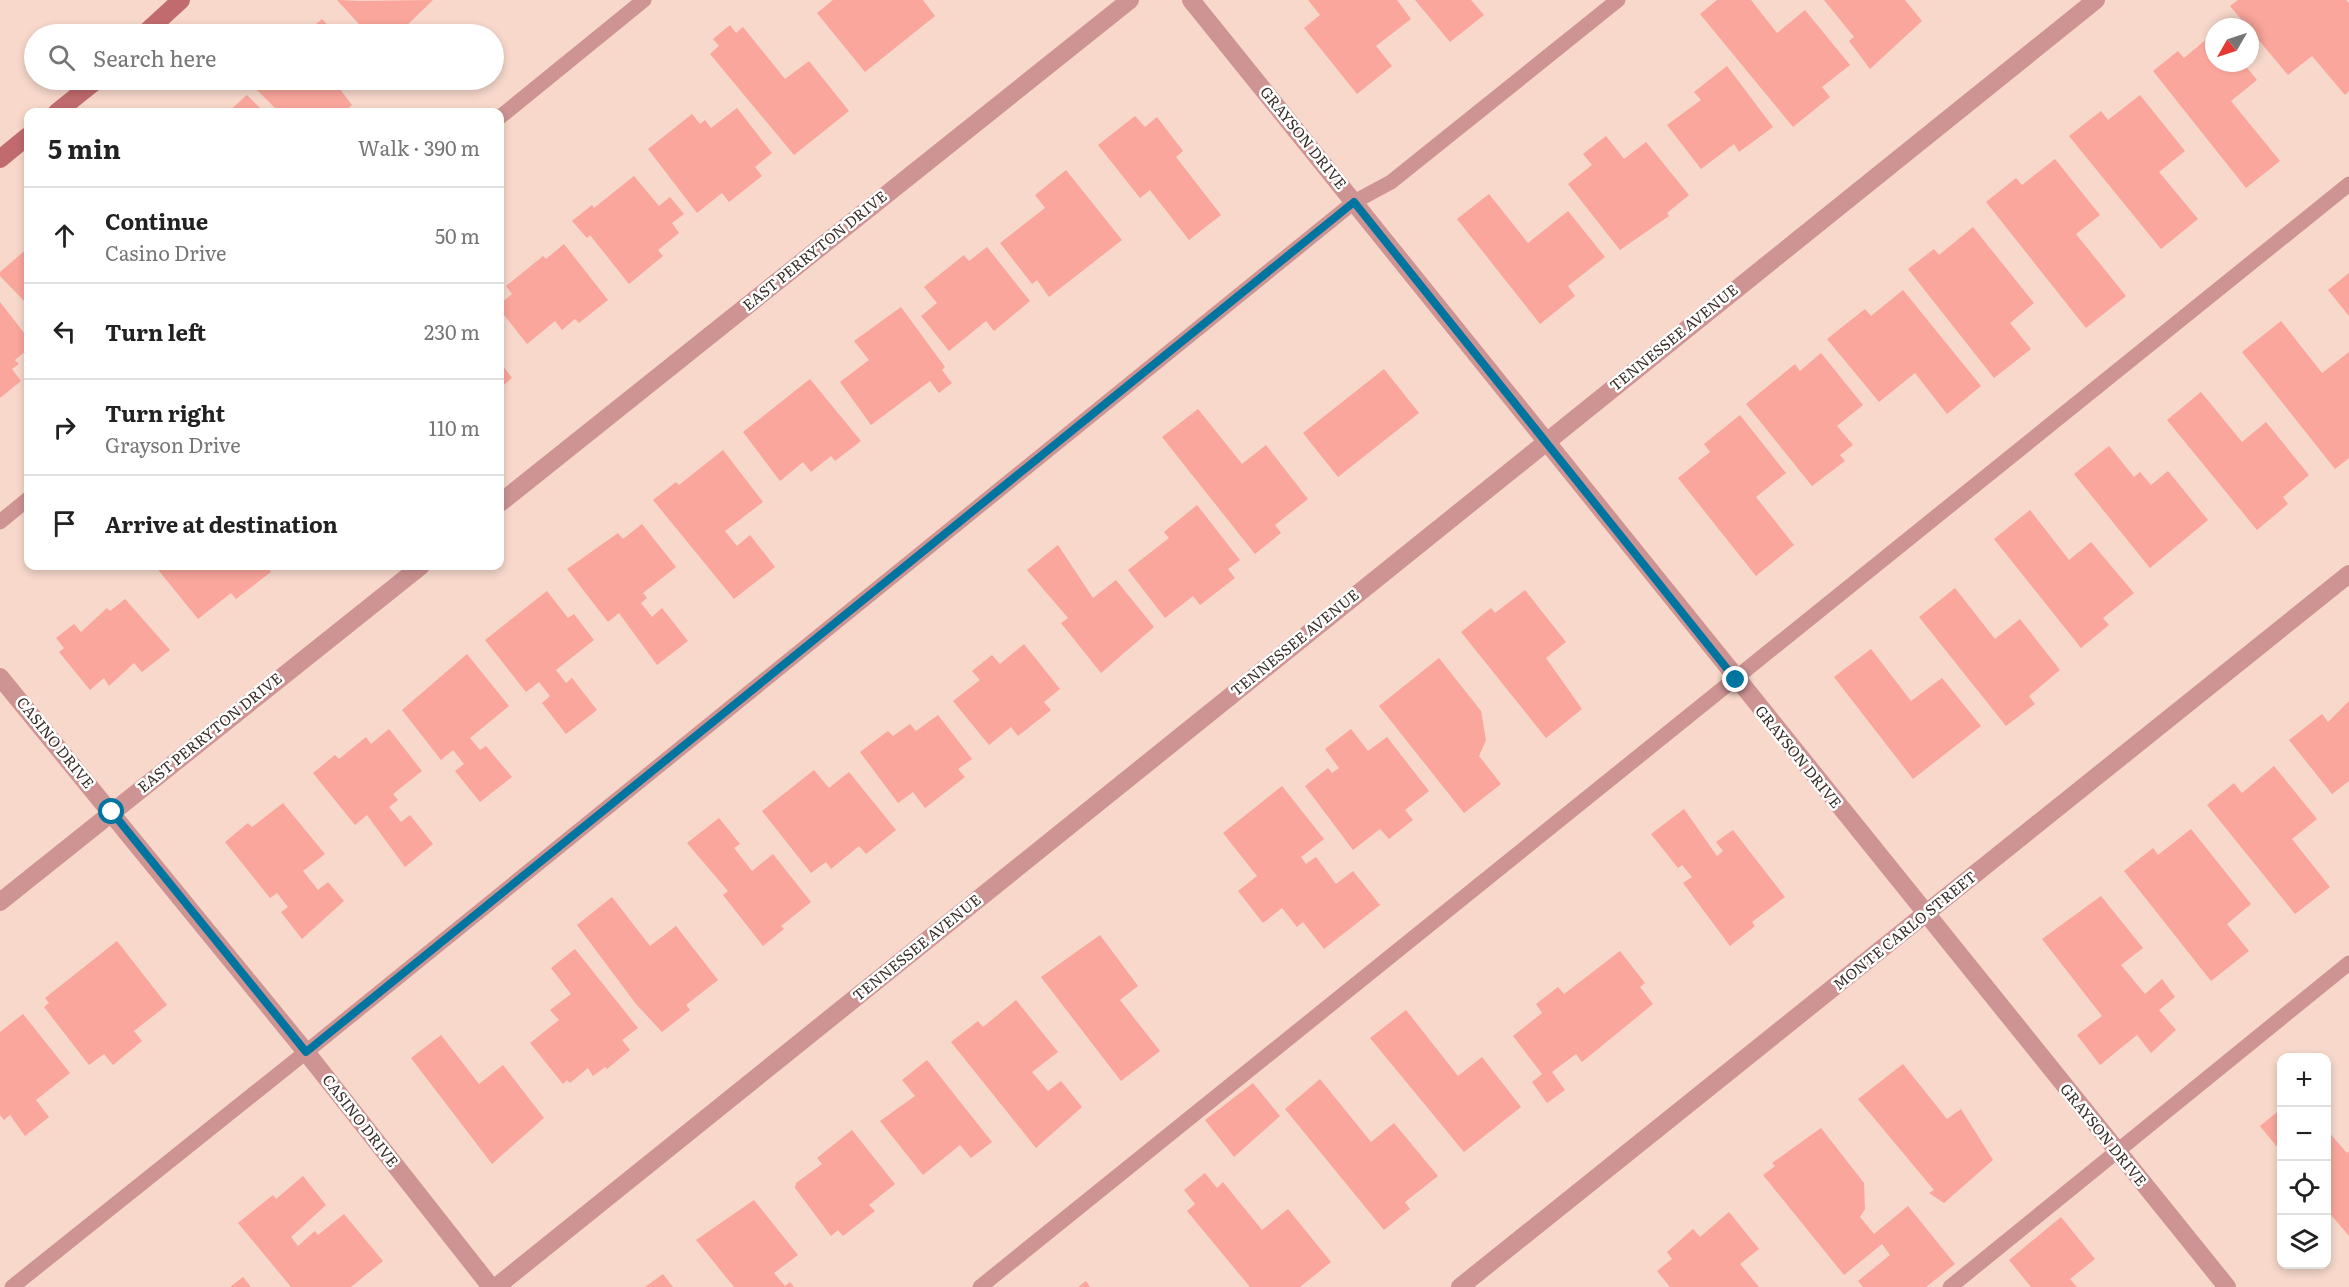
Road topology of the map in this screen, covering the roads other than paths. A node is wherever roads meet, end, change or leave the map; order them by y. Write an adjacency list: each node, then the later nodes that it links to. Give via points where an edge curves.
1 (181, 0): 7 (street)
2 (644, 0): 10 (lane)
3 (1130, 0): 16 (street, EAST PERRYTON DRIVE)
4 (1191, 0): 14 (street, GRAYSON DRIVE)
5 (1618, 0): 14 (lane, via 1391,182)
6 (2096, 0): 15 (street, TENNESSEE AVENUE)
7 (155, 24)
8 (84, 90): 9 (street)
9 (62, 108)
10 (504, 114)
11 (24, 139): 12 (street)
12 (0, 159)
13 (2349, 184): 22 (lane)
14 (1354, 202): 15 (street, GRAYSON DRIVE); 27 (lane)
15 (1545, 442): 22 (street, GRAYSON DRIVE); 30 (street, TENNESSEE AVENUE)
16 (504, 500)
17 (24, 502): 18 (lane)
18 (0, 522)
19 (416, 570): 23 (street, EAST PERRYTON DRIVE)
20 (2349, 574): 25 (street, MONTE CARLO STREET)
21 (0, 676): 23 (street, CASINO DRIVE)
22 (1736, 680): 25 (street, GRAYSON DRIVE); 31 (lane)
23 (112, 812): 24 (street, EAST PERRYTON DRIVE); 27 (street, CASINO DRIVE)
24 (0, 902)
25 (1925, 915): 28 (street, GRAYSON DRIVE); 32 (street, MONTE CARLO STREET)
26 (2349, 963): 28 (lane)
27 (306, 1052): 29 (lane); 30 (street, CASINO DRIVE)
28 (2116, 1153): 33 (lane); 34 (street, GRAYSON DRIVE)
29 (12, 1287)
30 (494, 1287)
31 (980, 1287)
32 (1460, 1287)
33 (1950, 1287)
34 (2227, 1287)

